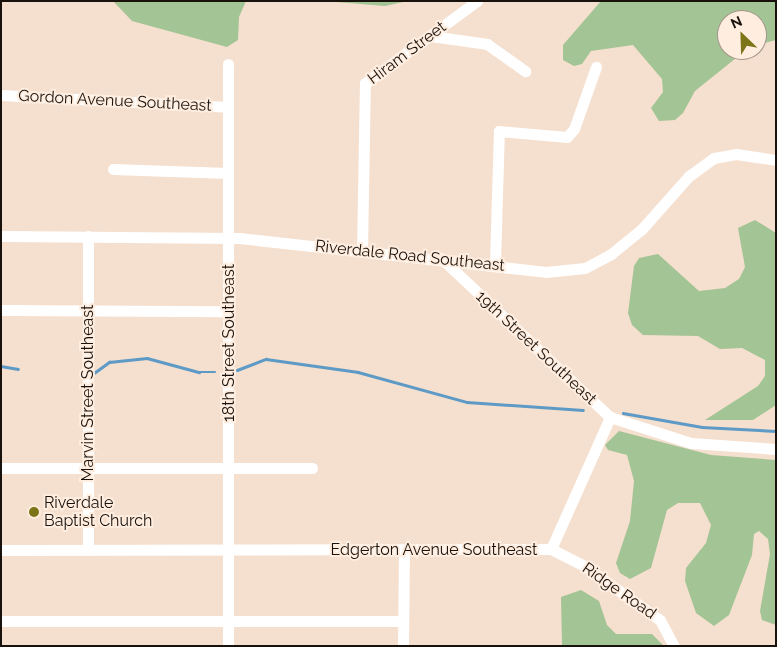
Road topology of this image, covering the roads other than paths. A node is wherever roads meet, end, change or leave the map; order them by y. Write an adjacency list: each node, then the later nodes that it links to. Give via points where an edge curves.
1 (477, 1): 2 (street, Hiram Street)
2 (431, 36): 5 (street, via 487,44); 14 (street, Hiram Street, via 369,79 363,89)
3 (228, 64): 7 (street, 18th Street Southeast)
4 (596, 67): 16 (street, via 574,129 567,137 499,131)
5 (525, 71)
6 (1, 95): 7 (street, Gordon Avenue Southeast)
7 (228, 107): 10 (street, 18th Street Southeast)
8 (776, 160): 16 (street, Riverdale Road Southeast, via 736,154 714,158 689,176 641,230 584,268 546,272)
9 (113, 169): 10 (street)
10 (228, 173): 13 (street, 18th Street Southeast)
11 (1, 236): 12 (street, Riverdale Road Southeast)
12 (88, 236): 13 (street, Riverdale Road Southeast); 18 (street, Marvin Street Southeast)
13 (229, 238): 14 (street, Riverdale Road Southeast); 19 (street, 18th Street Southeast)
14 (362, 251): 15 (street, Riverdale Road Southeast)
15 (441, 258): 16 (street, Riverdale Road Southeast); 20 (street, 19th Street Southeast)
16 (495, 263)
17 (1, 310): 18 (street)
18 (88, 310): 19 (street); 22 (street, Marvin Street Southeast)
19 (229, 311): 24 (street, 18th Street Southeast)
20 (610, 417): 21 (street, via 691,443); 26 (street, Edgerton Avenue Southeast)
21 (776, 449)
22 (88, 467): 23 (street); 24 (street); 28 (street, Marvin Street Southeast)
23 (1, 468)
24 (228, 468): 25 (street); 29 (street, 18th Street Southeast)
25 (312, 468)
26 (552, 549): 30 (street, Edgerton Avenue Southeast); 36 (street, Ridge Road, via 586,567 660,620)
27 (1, 550): 28 (street, Edgerton Avenue Southeast)
28 (88, 550): 29 (street, Edgerton Avenue Southeast)
29 (228, 550): 30 (street, Edgerton Avenue Southeast); 32 (street, 18th Street Southeast)
30 (404, 551): 33 (street)
31 (1, 621): 32 (street)
32 (228, 621): 33 (street); 34 (street, 18th Street Southeast)
33 (404, 621): 35 (street)
34 (228, 646)
35 (404, 646)
36 (674, 646)

